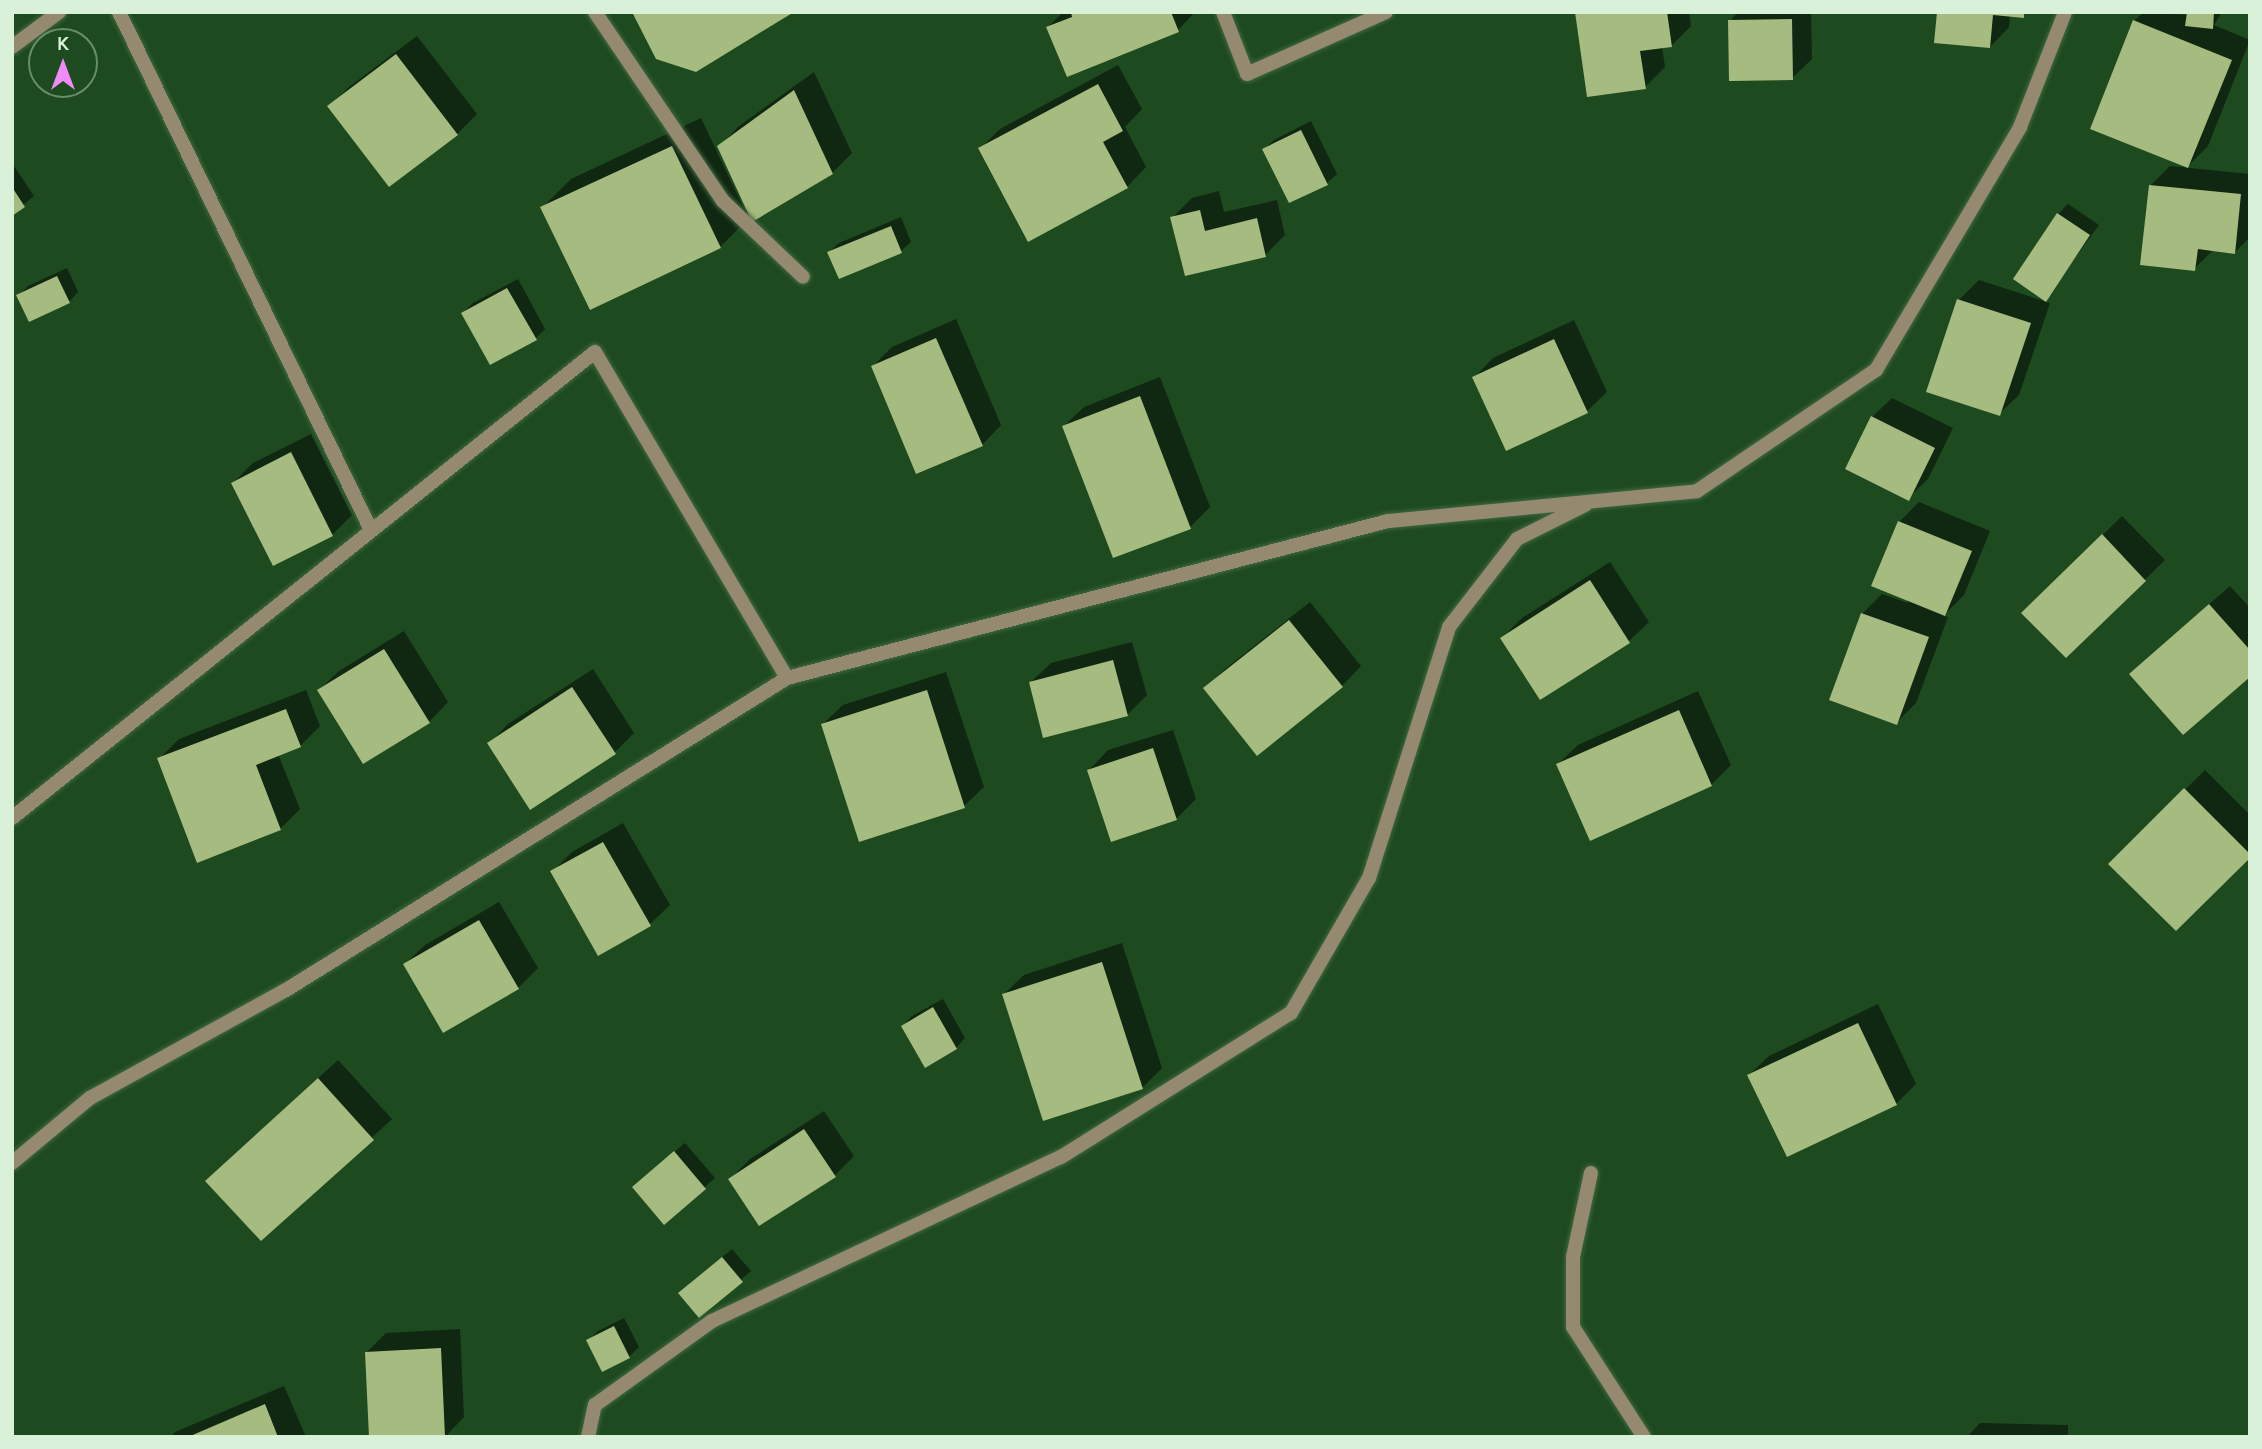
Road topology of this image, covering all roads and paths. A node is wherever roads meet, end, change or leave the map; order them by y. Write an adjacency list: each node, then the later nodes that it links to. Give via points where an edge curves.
1 (60, 12): 7 (street)
2 (119, 12): 10 (street)
3 (595, 12): 8 (street, via 723,201)
4 (1223, 12): 5 (street, via 1247,74)
5 (1386, 12)
6 (2065, 12): 9 (street, via 2020,127 1876,370 1697,491)
7 (12, 47)
8 (803, 277)
9 (1593, 502): 11 (street, via 1388,521); 15 (street, via 1517,539 1449,627 1369,878 1292,1013 1060,1157 712,1321 595,1405)
10 (372, 530): 11 (street, via 595,352); 12 (street)
11 (787, 678): 13 (street, via 285,990 90,1098)
12 (12, 818)
13 (12, 1163)
14 (1591, 1173): 16 (street, via 1573,1257 1573,1327)
15 (588, 1437)
16 (1644, 1437)

